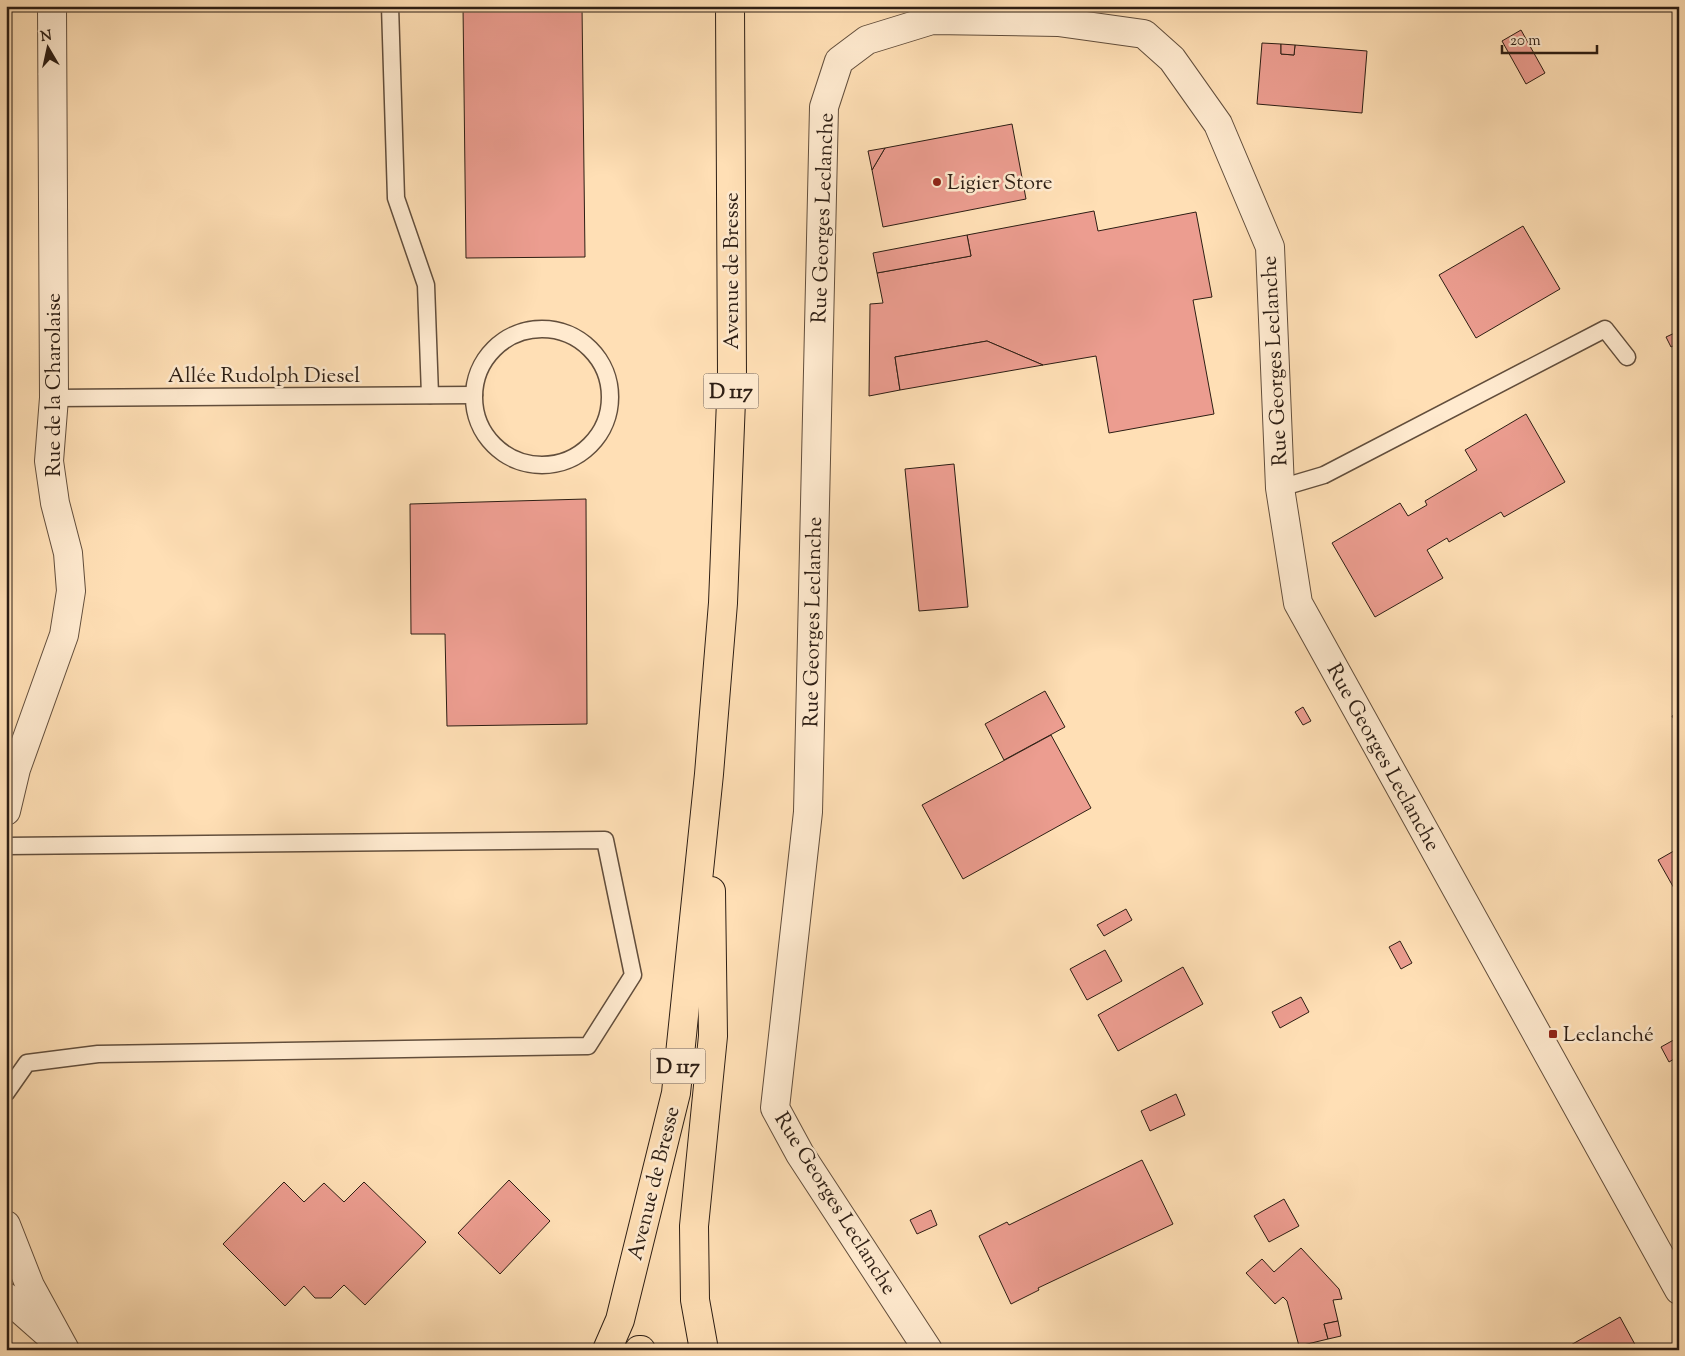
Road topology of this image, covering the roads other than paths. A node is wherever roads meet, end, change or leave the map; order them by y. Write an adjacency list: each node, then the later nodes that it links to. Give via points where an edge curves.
1 (52, 6): 7 (street, Rue de la Charolaise)
2 (390, 6): 5 (lane, via 396,198 426,285)
3 (730, 6): 9 (main road, Avenue de Bresse / D 117, via 732,375 723,603)
4 (1628, 358): 8 (lane, via 1605,329 1324,475)
5 (430, 395): 6 (lane, Allée Rudolph Diesel); 7 (lane, Allée Rudolph Diesel)
6 (474, 395): 6 (lane, via 478,373 505,339 526,330 548,328 569,333 588,345 602,362 610,382 611,406 604,427 590,446 571,459 549,465 526,463 504,454 488,438 477,418)
7 (54, 398): 10 (street, Rue de la Charolaise, via 49,460 55,503 68,552 71,591 64,635 16,769)
8 (1280, 488): 14 (street, Rue Georges Leclanche, via 1298,603); 19 (street, Rue Georges Leclanche, via 1270,247 1218,124 1172,60 1144,34 1058,22 932,20 867,40 839,61 824,107 808,812 775,1108 800,1154)
9 (709, 774): 17 (main road, Avenue de Bresse / D 117, via 676,1093 620,1320); 18 (main road, Avenue de Bresse / D 117, via 713,1036 694,1226 695,1300)
10 (6, 811)
11 (6, 846): 12 (lane, via 605,840 633,975 588,1046 98,1054 27,1062)
12 (6, 1093)
13 (6, 1225): 16 (street, via 30,1286)
14 (1679, 1290)
15 (6, 1297): 16 (street)
16 (64, 1349)
17 (607, 1350)
18 (704, 1350)
19 (928, 1350)

